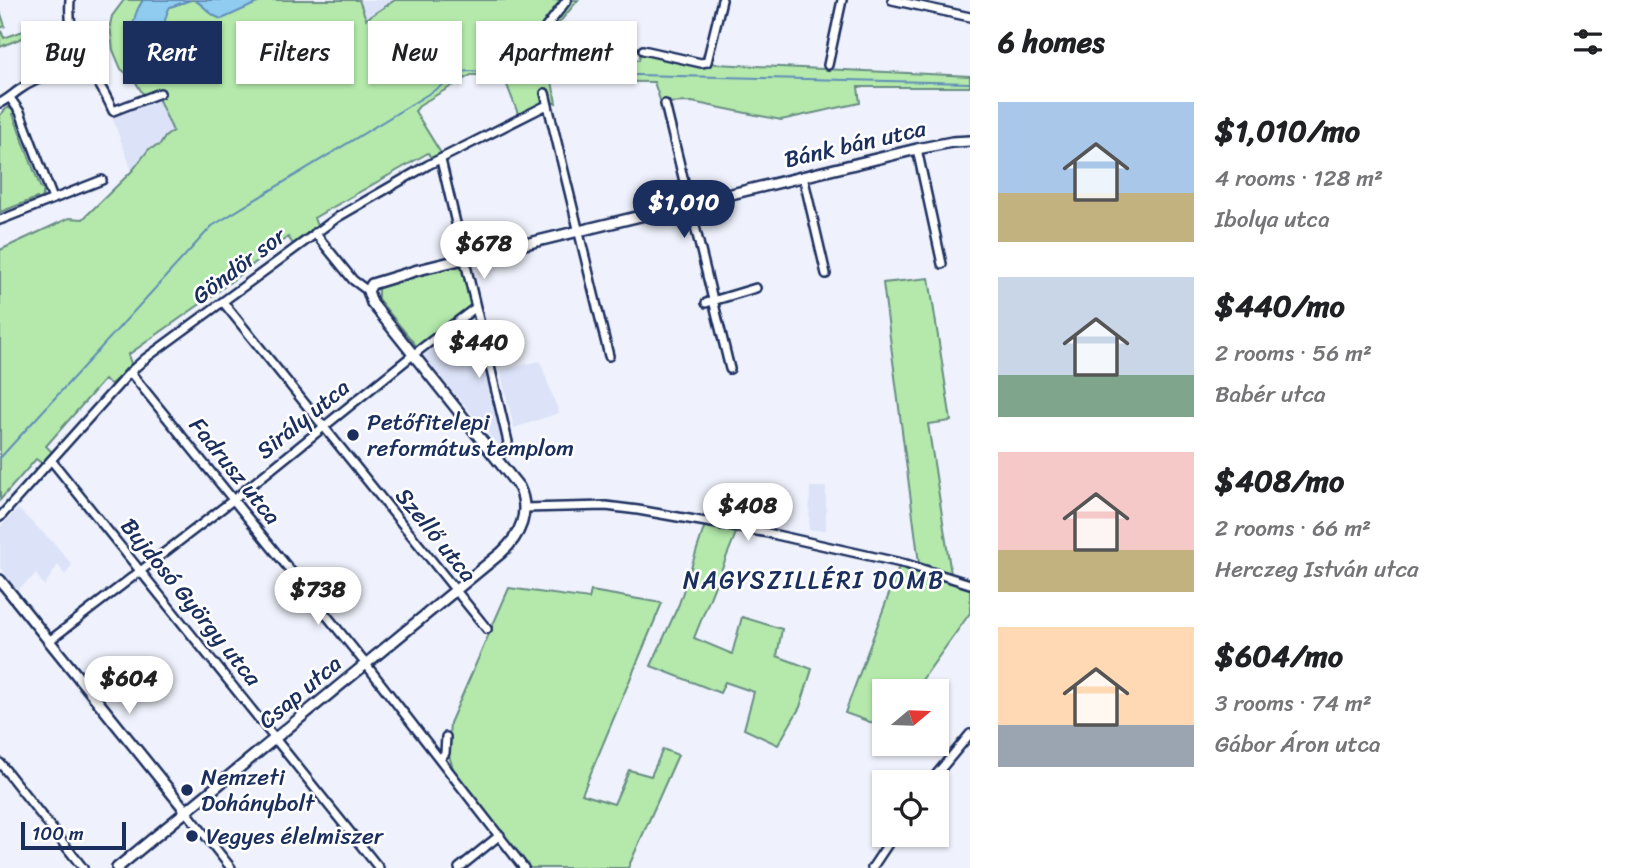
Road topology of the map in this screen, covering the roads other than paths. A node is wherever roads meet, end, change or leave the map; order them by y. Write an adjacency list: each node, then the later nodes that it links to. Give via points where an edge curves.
1 (70, 0): 7 (street)
2 (567, 0): 8 (street)
3 (722, 0): 9 (street, via 707,61)
4 (842, 0): 10 (street)
5 (892, 0): 6 (street)
6 (970, 17)
7 (72, 21)
8 (551, 21)
9 (643, 51)
10 (828, 65)
11 (29, 84): 15 (street)
12 (100, 84): 13 (street, via 113,111)
13 (160, 93)
14 (545, 93): 17 (street)
15 (10, 98): 16 (street); 24 (street, via 20,112)
16 (0, 103)
17 (547, 104): 21 (street, Göndör sor); 27 (street)
18 (665, 104): 25 (street)
19 (970, 141): 20 (street, Bánk bán utca)
20 (917, 149): 22 (street, Bánk bán utca); 30 (street)
21 (441, 160): 28 (street, Göndör sor); 29 (street)
22 (803, 177): 25 (street, Bánk bán utca); 31 (street)
23 (102, 180): 24 (street)
24 (53, 199): 26 (street)
25 (689, 204): 27 (street, Bánk bán utca); 35 (street)
26 (0, 219)
27 (577, 232): 29 (street, Bánk bán utca); 38 (street)
28 (315, 233): 33 (street, via 353,280); 34 (street, Göndör sor)
29 (465, 259): 33 (street, Bánk bán utca, via 381,280); 36 (street)
30 (942, 264)
31 (826, 274)
32 (756, 288): 35 (street)
33 (368, 291): 37 (street, via 372,303)
34 (223, 302): 40 (street, Göndör sor); 41 (street, Szellő utca)
35 (710, 302): 39 (street)
36 (475, 308): 37 (street, Sirály utca); 42 (street, via 508,442)
37 (414, 354): 41 (street, Sirály utca); 42 (street)
38 (608, 356)
39 (730, 369)
40 (130, 372): 43 (street, Göndör sor); 44 (street, Fadrusz utca)
41 (324, 427): 44 (street, Sirály utca); 50 (street, Szellő utca)
42 (496, 458): 45 (street, via 519,487)
43 (51, 460): 46 (street, Göndör sor); 47 (street, Bujdosó György utca)
44 (233, 500): 47 (street, Sirály utca); 53 (street, Fadrusz utca)
45 (524, 508): 49 (street, via 638,510 763,532 906,564); 50 (street, Csap utca, via 514,540)
46 (0, 517)
47 (140, 571): 52 (street, Sirály utca); 56 (street, Bujdosó György utca)
48 (0, 580): 52 (street)
49 (970, 584)
50 (454, 590): 51 (street, Szellő utca); 53 (street, Csap utca)
51 (487, 629)
52 (49, 641): 60 (street)
53 (365, 663): 56 (street, Csap utca); 57 (street, Fadrusz utca)
54 (970, 734): 59 (street)
55 (446, 737): 57 (street)
56 (275, 738): 60 (street, Csap utca); 66 (street, Bujdosó György utca)
57 (440, 759): 61 (street, Fadrusz utca)
58 (0, 763): 63 (street)
59 (940, 770)
60 (186, 811): 64 (street, Csap utca); 65 (street)
61 (500, 835): 67 (street); 68 (street, Fadrusz utca)
62 (886, 847): 69 (street)
63 (83, 868)
64 (117, 868)
65 (231, 868)
66 (379, 868)
67 (459, 868)
68 (524, 868)
69 (872, 868)

